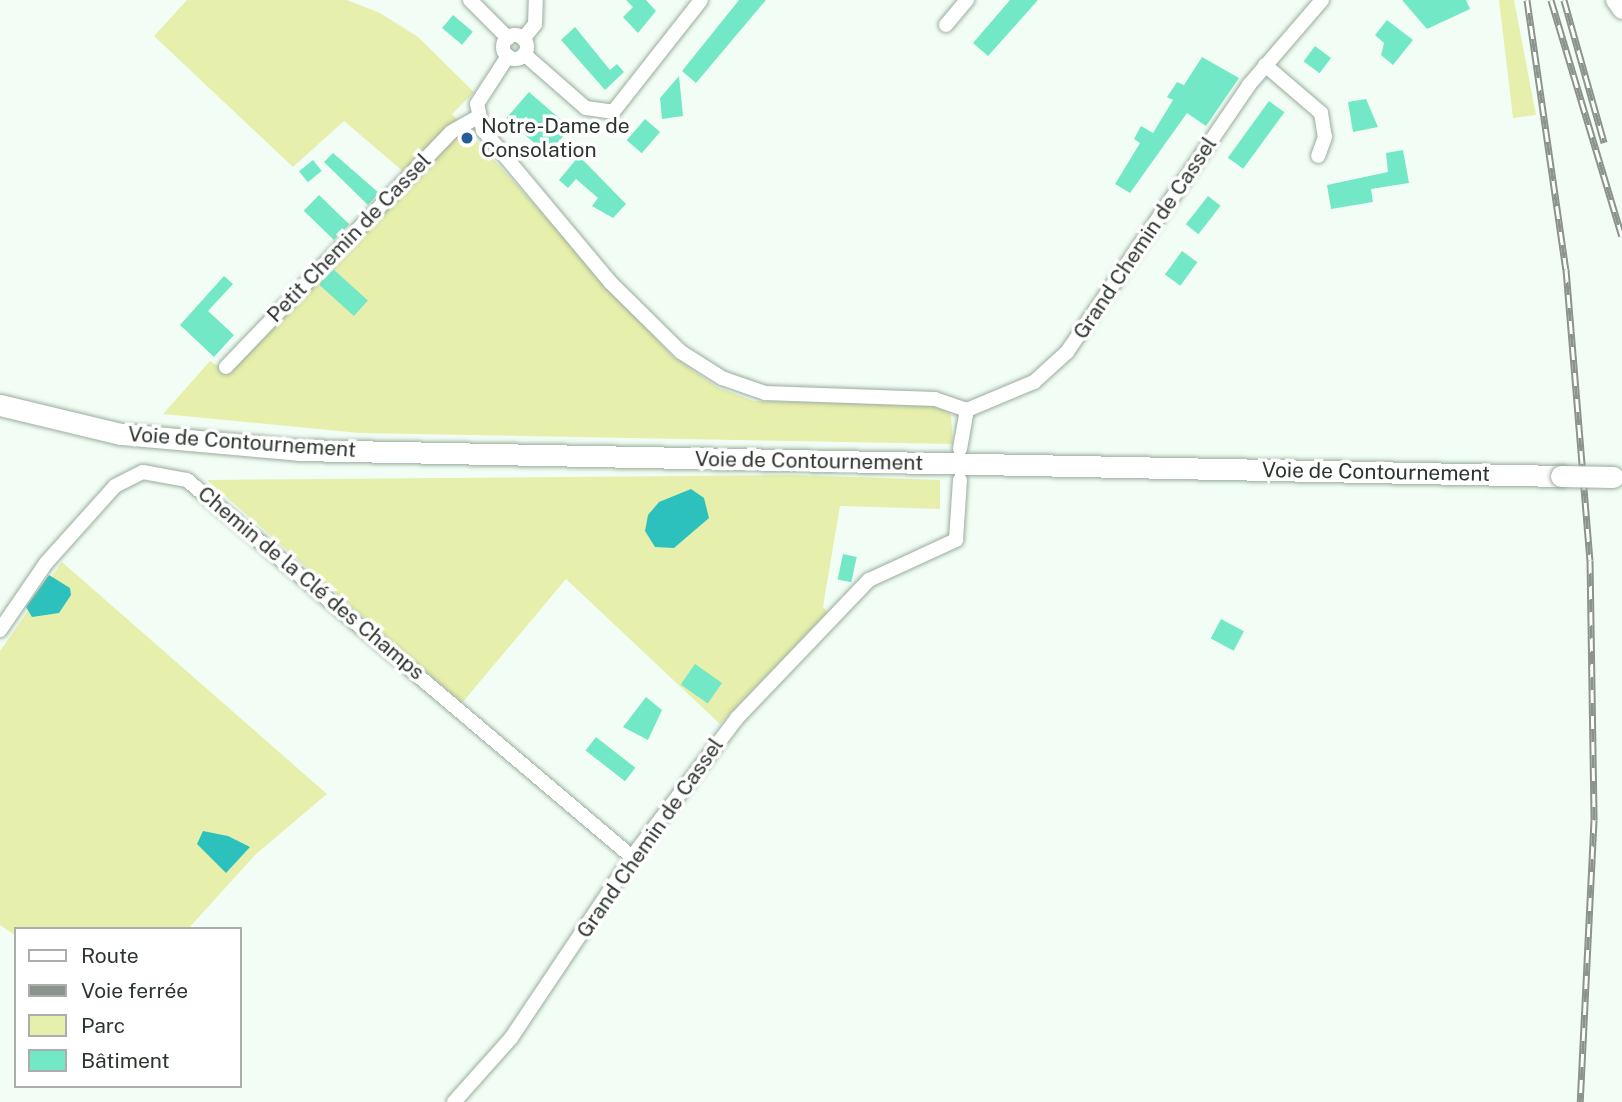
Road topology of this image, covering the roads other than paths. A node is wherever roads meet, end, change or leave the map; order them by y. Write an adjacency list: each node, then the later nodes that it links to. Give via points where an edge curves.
1 (470, 0): 9 (street)
2 (536, 0): 10 (street, via 535,24)
3 (701, 0): 10 (street, via 613,112 586,108)
4 (967, 0): 8 (street)
5 (1321, 0): 12 (street, Grand Chemin de Cassel)
6 (1615, 0): 7 (main road)
7 (1622, 10)
8 (946, 25)
9 (508, 38): 10 (street); 11 (street)
10 (524, 47): 11 (street)
11 (508, 57): 13 (street, via 478,100)
12 (1265, 65): 14 (street, via 1321,113 1325,137); 17 (street, Grand Chemin de Cassel, via 1059,361 1026,387)
13 (478, 117): 15 (street, Petit Chemin de Cassel, via 451,132); 17 (street, via 618,290 711,373 776,395 935,399)
14 (1318, 156)
15 (226, 367)
16 (0, 405): 19 (highway, Voie de Contournement, bridge, via 139,436 299,450)
17 (967, 410): 18 (street)
18 (960, 449)
19 (1618, 477)
20 (960, 480): 22 (street, Grand Chemin de Cassel, via 956,540 896,562 860,588 719,739)
21 (0, 630): 22 (street, Chemin de la Clé des Champs, via 46,563 115,486 143,472 187,480)
22 (632, 857): 23 (street, Grand Chemin de Cassel, via 511,1038)
23 (454, 1102)

